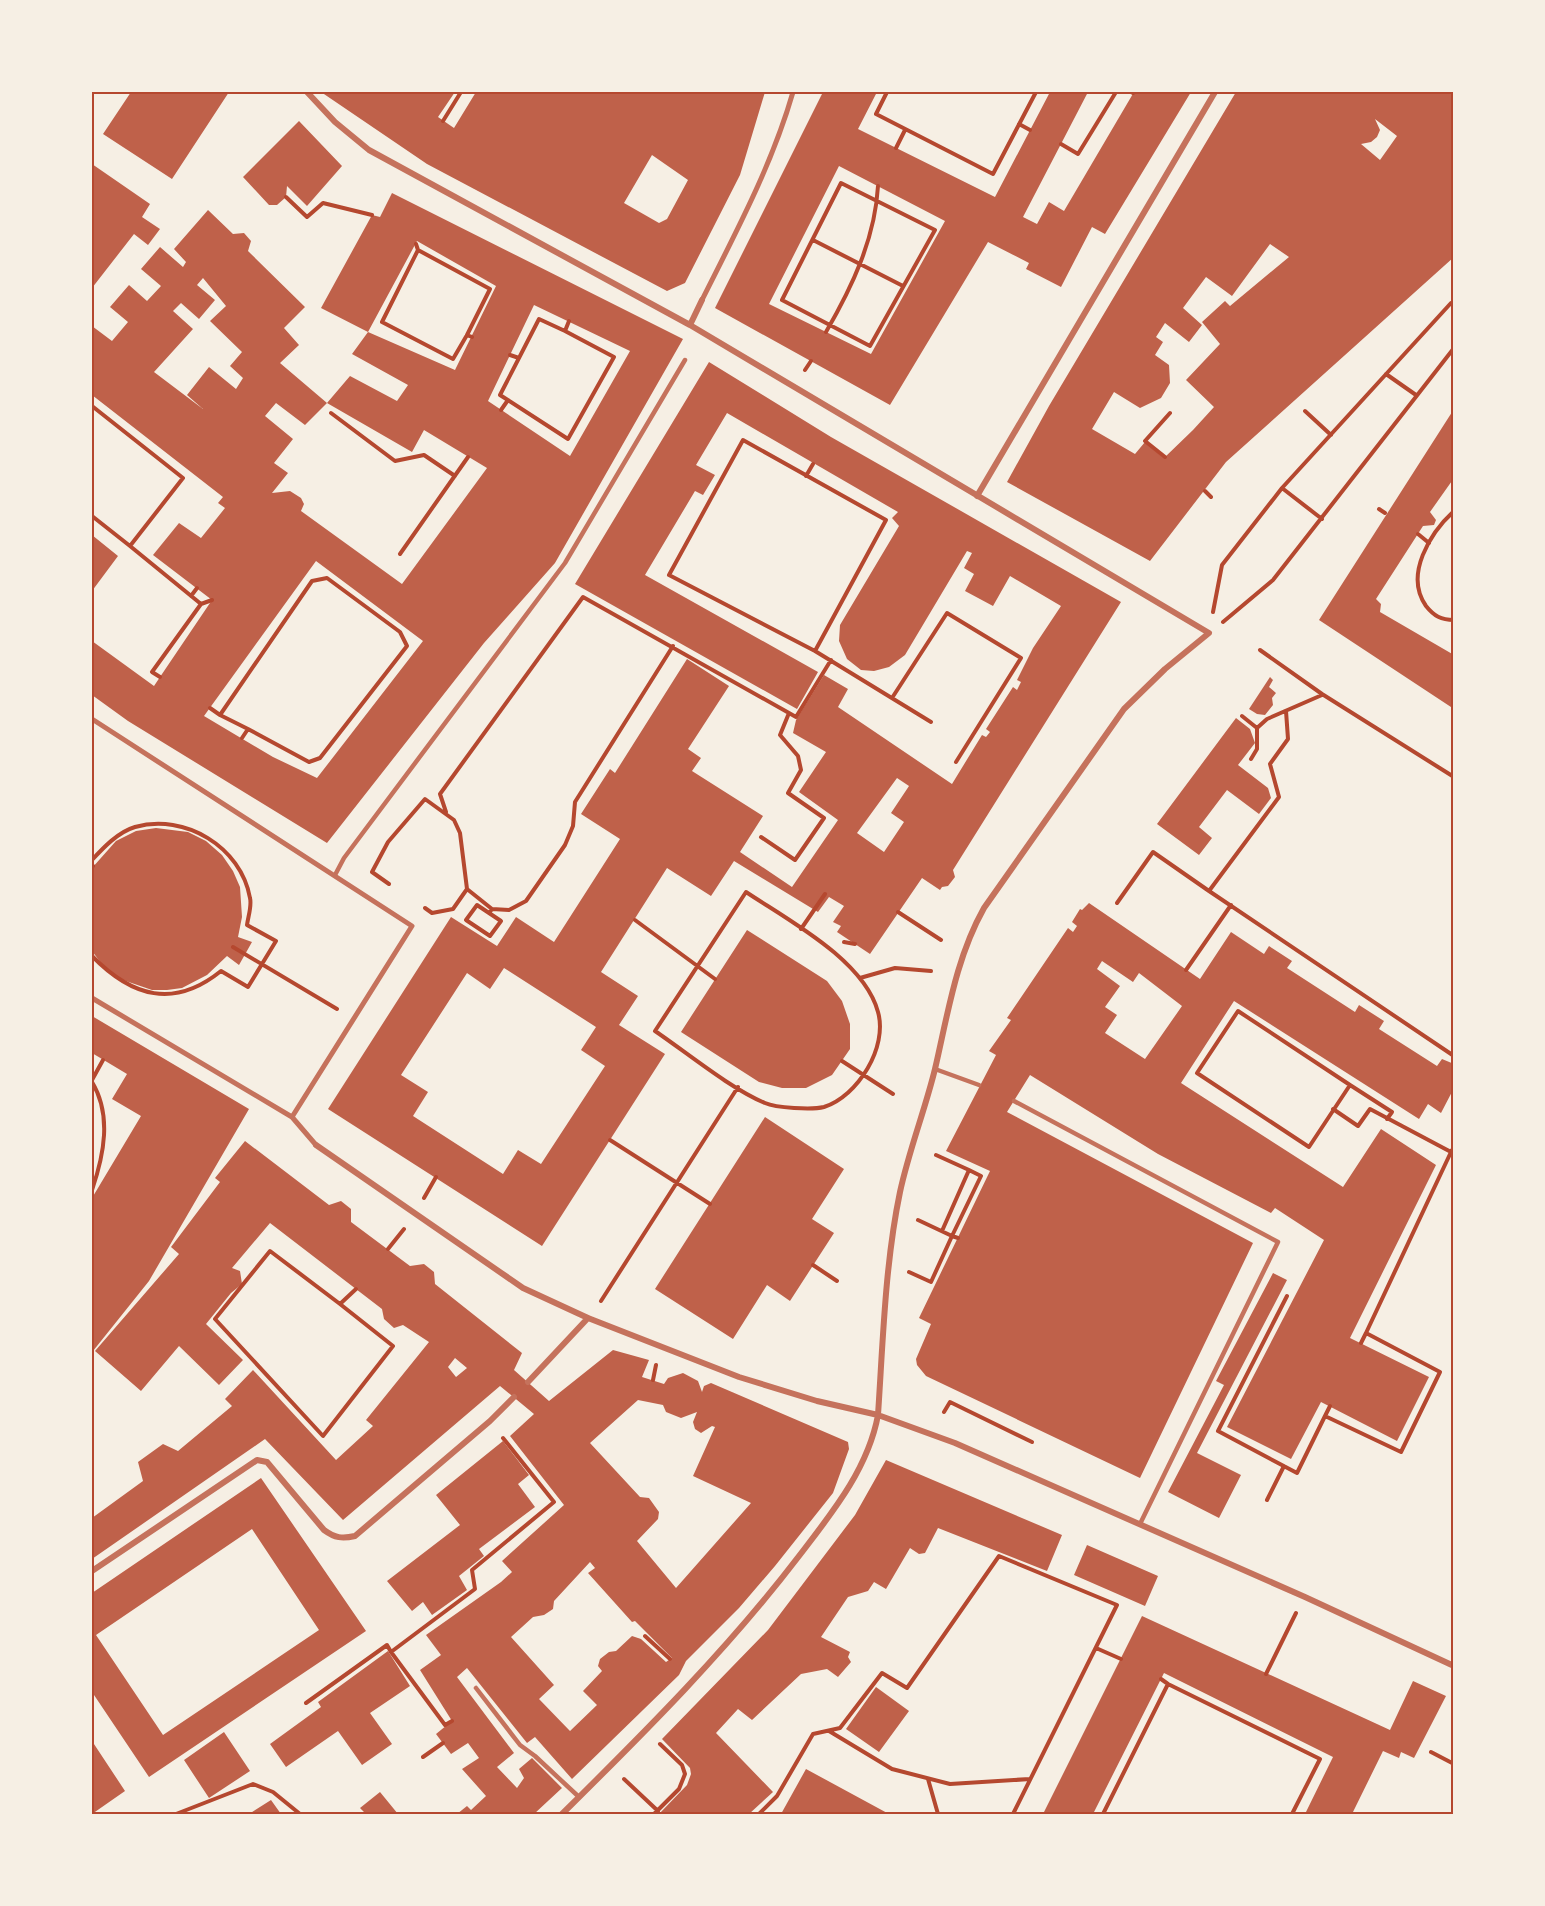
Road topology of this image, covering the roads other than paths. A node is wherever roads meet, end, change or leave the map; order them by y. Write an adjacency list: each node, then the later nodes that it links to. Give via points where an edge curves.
1 (307, 92): 5 (street, via 369,150)
2 (793, 92): 4 (street, via 758,188)
3 (1215, 92): 7 (street)
4 (702, 300): 5 (street)
5 (690, 326): 7 (street)
6 (685, 360): 9 (lane, via 565,563)
7 (977, 496): 11 (street, via 1209,633 1124,709 984,908 969,935 957,973)
8 (92, 719): 9 (street)
9 (335, 875): 14 (street, via 412,926)
10 (92, 998): 14 (street)
11 (935, 1069): 12 (lane); 19 (street, via 900,1191 893,1233)
12 (979, 1085)
13 (1014, 1101): 20 (lane, via 1278,1242)
14 (292, 1117): 15 (street)
15 (316, 1145): 16 (street, via 523,1288)
16 (588, 1318): 17 (street); 19 (street, via 739,1377)
17 (528, 1382)
18 (514, 1397): 21 (street, via 355,1536 333,1536 324,1530 267,1462 257,1460)
19 (878, 1415): 20 (street, via 956,1443); 24 (street, via 870,1446 832,1512 762,1604)
20 (1140, 1524): 22 (street)
21 (92, 1570)
22 (1454, 1666)
23 (476, 1688): 24 (lane, via 520,1745)
24 (579, 1797): 25 (street)
25 (562, 1815)

